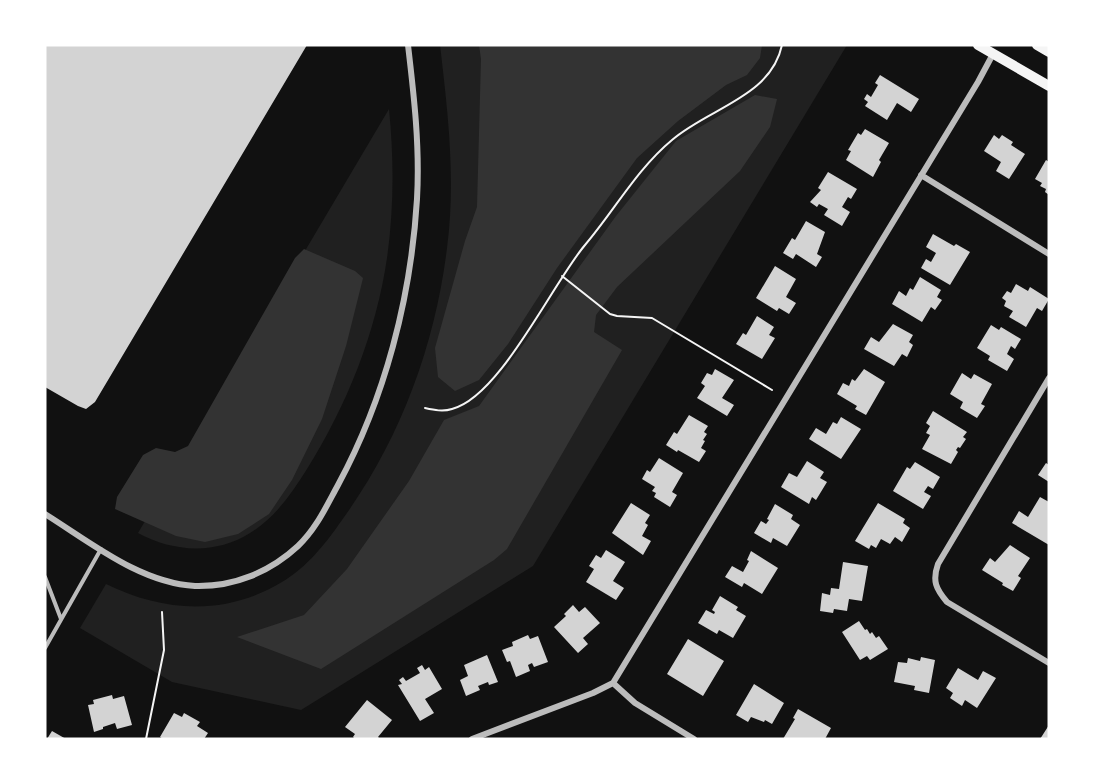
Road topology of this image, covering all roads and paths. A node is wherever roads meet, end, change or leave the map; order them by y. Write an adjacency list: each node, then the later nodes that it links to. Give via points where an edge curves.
1 (408, 45): 15 (street, via 417,198 405,293 392,353 363,435 323,513 285,557 229,583 178,584 149,575)
2 (782, 45): 10 (path, via 773,69 761,83 699,119 664,147)
3 (978, 45): 6 (main road)
4 (1037, 45): 5 (main road)
5 (1049, 52)
6 (993, 54): 7 (main road); 8 (street)
7 (1049, 86)
8 (921, 175): 9 (street); 21 (street)
9 (1049, 254)
10 (562, 276): 12 (path, via 610,314 652,318); 13 (path, via 520,344 486,385 459,407 444,411)
11 (1049, 378): 20 (street, via 938,564 934,581 947,602)
12 (772, 390)
13 (425, 408)
14 (45, 514): 15 (street)
15 (101, 549): 18 (lane)
16 (45, 577): 18 (lane)
17 (162, 612): 22 (path, via 164,650)
18 (61, 620): 19 (lane)
19 (45, 648)
20 (1049, 663)
21 (613, 683): 23 (street); 24 (street, via 635,703)
22 (146, 739)
23 (472, 739)
24 (694, 739)

